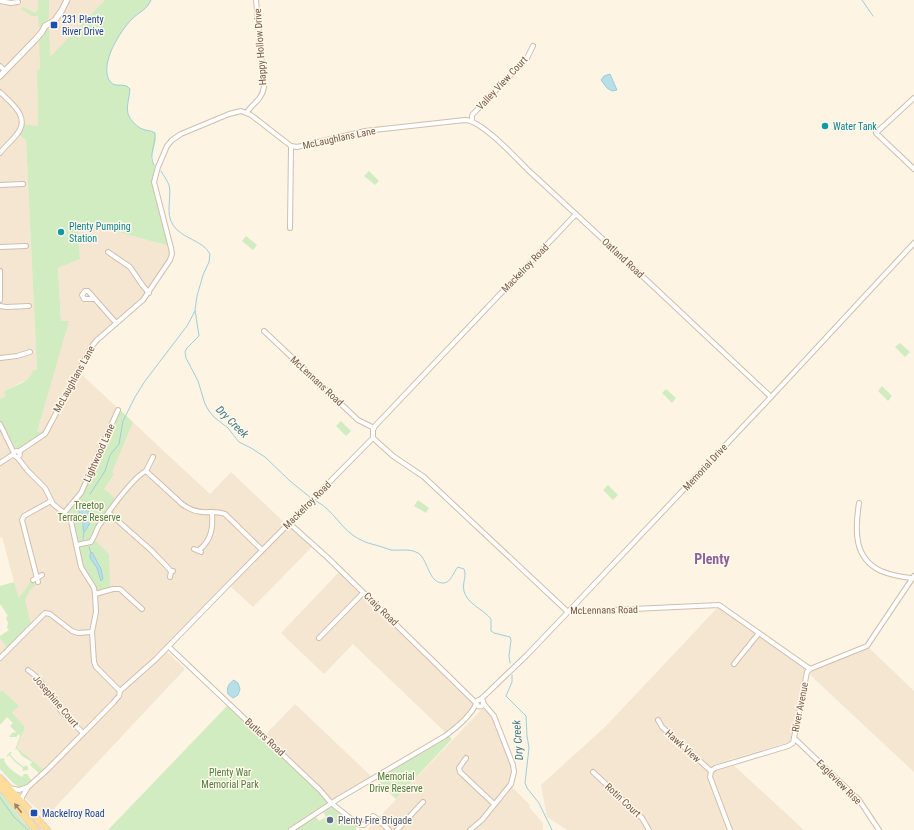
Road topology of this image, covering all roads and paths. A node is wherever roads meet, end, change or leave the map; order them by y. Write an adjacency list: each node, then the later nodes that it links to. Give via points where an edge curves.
1 (67, 0): 7 (street, via 44,34)
2 (256, 0): 12 (street, Happy Hollow Drive, via 264,87 261,97)
3 (0, 1): 4 (street)
4 (18, 2)
5 (532, 46): 13 (street, Valley View Court, via 527,58 473,114)
6 (0, 66): 7 (street)
7 (5, 71): 8 (street); 9 (street)
8 (0, 76)
9 (0, 79)
10 (0, 92): 15 (street, via 19,111 22,125)
11 (914, 98): 16 (street, via 876,133)
12 (247, 112): 14 (street, McLaughlans Lane); 26 (street, McLaughlans Lane, via 233,112 222,116 177,137 167,146 155,173 154,182 172,254)
13 (472, 121): 14 (street, McLaughlans Lane, via 365,131 302,147); 19 (street, Oatland Road, via 486,130)
14 (291, 146): 20 (street)
15 (0, 153)
16 (914, 169)
17 (23, 184): 18 (street)
18 (0, 185)
19 (576, 214): 35 (street, Oatland Road); 38 (street, Mackelroy Road)
20 (290, 228)
21 (914, 243): 35 (street, Memorial Drive)
22 (0, 246): 23 (street)
23 (26, 246)
24 (108, 252): 26 (street, via 130,267)
25 (0, 271): 28 (street)
26 (149, 293): 31 (street, McLaughlans Lane)
27 (94, 298): 31 (street)
28 (0, 300)
29 (0, 306): 30 (street)
30 (28, 306)
31 (116, 323): 40 (street, McLaughlans Lane, via 92,346 46,432)
32 (264, 331): 38 (street, McLennans Road, via 358,420)
33 (30, 352): 34 (street)
34 (0, 358)
35 (771, 397): 59 (street, Memorial Drive)
36 (118, 410): 48 (street, Lightwood Lane, via 81,493)
37 (0, 424): 40 (street)
38 (374, 428): 39 (street)
39 (373, 438): 49 (street, Mackelroy Road); 59 (street, McLennans Road, via 393,456 424,477)
40 (17, 454): 42 (street); 44 (street, via 28,471 45,488)
41 (153, 457): 43 (street)
42 (0, 463)
43 (146, 471): 46 (street); 47 (street, via 185,506 197,511)
44 (51, 501): 48 (street); 53 (street, via 24,516 22,520 36,580)
45 (859, 503): 55 (street, via 856,522 860,550 873,566 881,571 891,575)
46 (109, 512): 50 (street, via 91,542); 54 (street, via 172,571)
47 (212, 512): 51 (street, via 225,514); 52 (street, via 211,534)
48 (64, 513): 50 (street, via 71,521)
49 (289, 523): 51 (street, Mackelroy Road); 56 (street, Craig Road)
50 (76, 545): 57 (street, via 81,567)
51 (262, 550): 63 (street, Mackelroy Road)
52 (198, 551)
53 (42, 575)
54 (170, 577)
55 (913, 577): 66 (street, River Avenue, via 867,646)
56 (363, 593): 62 (street); 69 (street, Craig Road)
57 (95, 594): 58 (street, via 120,589); 60 (street, via 96,612)
58 (142, 609)
59 (568, 612): 61 (street, McLennans Road, via 719,605); 69 (street, Memorial Drive)
60 (92, 632): 64 (street, via 75,632 45,613); 68 (street, via 95,665)
61 (759, 633): 65 (street); 66 (street, McLennans Road)
62 (319, 638)
63 (169, 647): 68 (street, Mackelroy Road); 82 (street, Butlers Road)
64 (0, 658)
65 (734, 664)
66 (810, 668): 72 (street, River Avenue, via 807,672)
67 (28, 670): 71 (street, Josephine Court, via 38,678 62,712)
68 (120, 691): 71 (street, Mackelroy Road, via 117,699)
69 (480, 703): 82 (street, Memorial Drive, via 445,736); 83 (street, Craig Road, via 492,714 513,764 511,784)
70 (658, 720): 75 (street, Hawk View, via 662,727)
71 (83, 733): 78 (street, Mackelroy Road)
72 (794, 738): 75 (street, River Avenue, via 793,743 788,746 715,768); 92 (street, Eagleview Rise, via 859,800)
73 (466, 758): 83 (street, via 459,768 460,772)
74 (594, 772): 90 (street, Rotin Court, via 642,818)
75 (711, 772): 91 (street, via 710,777)
76 (0, 778): 79 (main road)
77 (0, 786): 84 (main road, one-way to 77)
78 (28, 787): 79 (street, via 19,790); 80 (street, Mackelroy Road)
79 (9, 788): 80 (main road)
80 (21, 802): 85 (main road)
81 (423, 802): 88 (street)
82 (331, 803): 86 (street, Memorial Drive); 87 (street, Butlers Road, via 361,826 373,816)
83 (494, 804): 89 (street)
84 (36, 830)
85 (47, 830)
86 (291, 830)
87 (390, 830)
88 (397, 830)
89 (470, 830)
90 (649, 830)
91 (730, 830)
92 (879, 830)

